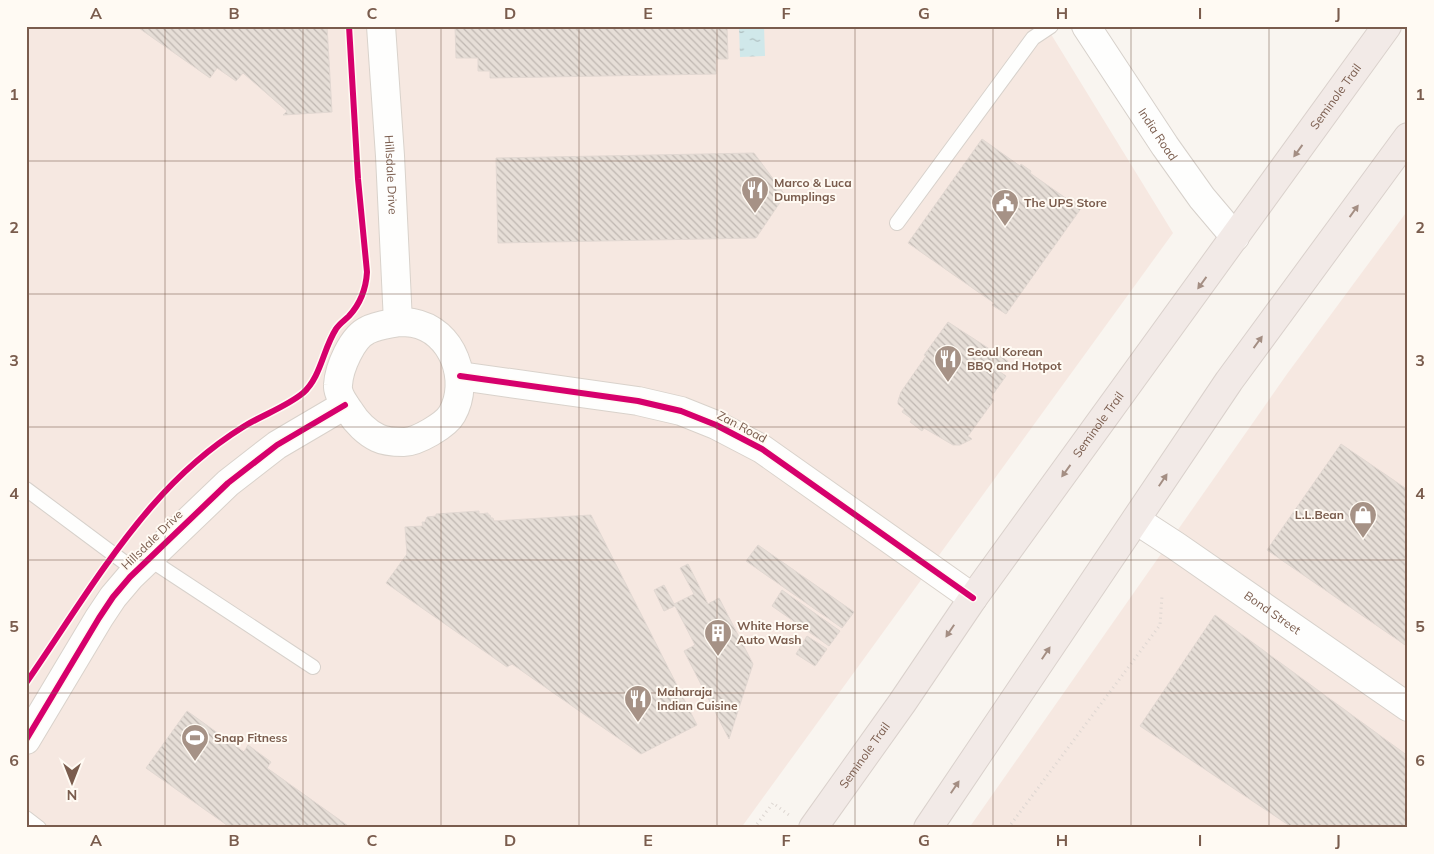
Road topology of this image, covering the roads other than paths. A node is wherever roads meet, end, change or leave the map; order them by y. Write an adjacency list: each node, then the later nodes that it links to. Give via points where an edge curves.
1 (381, 26): 8 (street, Hillsdale Drive)
2 (1051, 26): 6 (lane, via 1033,38)
3 (1086, 26): 7 (street, India Road, via 1165,146 1202,198)
4 (1387, 26): 7 (highway, Seminole Trail, one-way to 7)
5 (1408, 137): 12 (highway, one-way to 5, via 1229,381)
6 (897, 223)
7 (1236, 237): 14 (highway, Seminole Trail, one-way to 14)
8 (398, 322): 9 (street, via 414,323 442,339 454,354); 10 (street, via 367,330 346,355 338,386)
9 (460, 376): 10 (street, via 460,394 452,415 434,431 406,442 378,438 357,422); 14 (street, Zan Road, via 638,401 681,411 716,425 762,449)
10 (345, 405): 13 (street, Hillsdale Drive, via 277,445 228,482)
11 (26, 489): 13 (lane)
12 (1136, 520): 16 (street, Bond Street); 21 (highway, one-way to 12)
13 (143, 565): 15 (lane); 17 (street, Hillsdale Drive, via 113,597)
14 (973, 598): 20 (highway, Seminole Trail, one-way to 20)
15 (313, 667)
16 (1408, 707)
17 (26, 740)
18 (26, 818): 19 (lane)
19 (39, 828)
20 (814, 828)
21 (928, 828)

